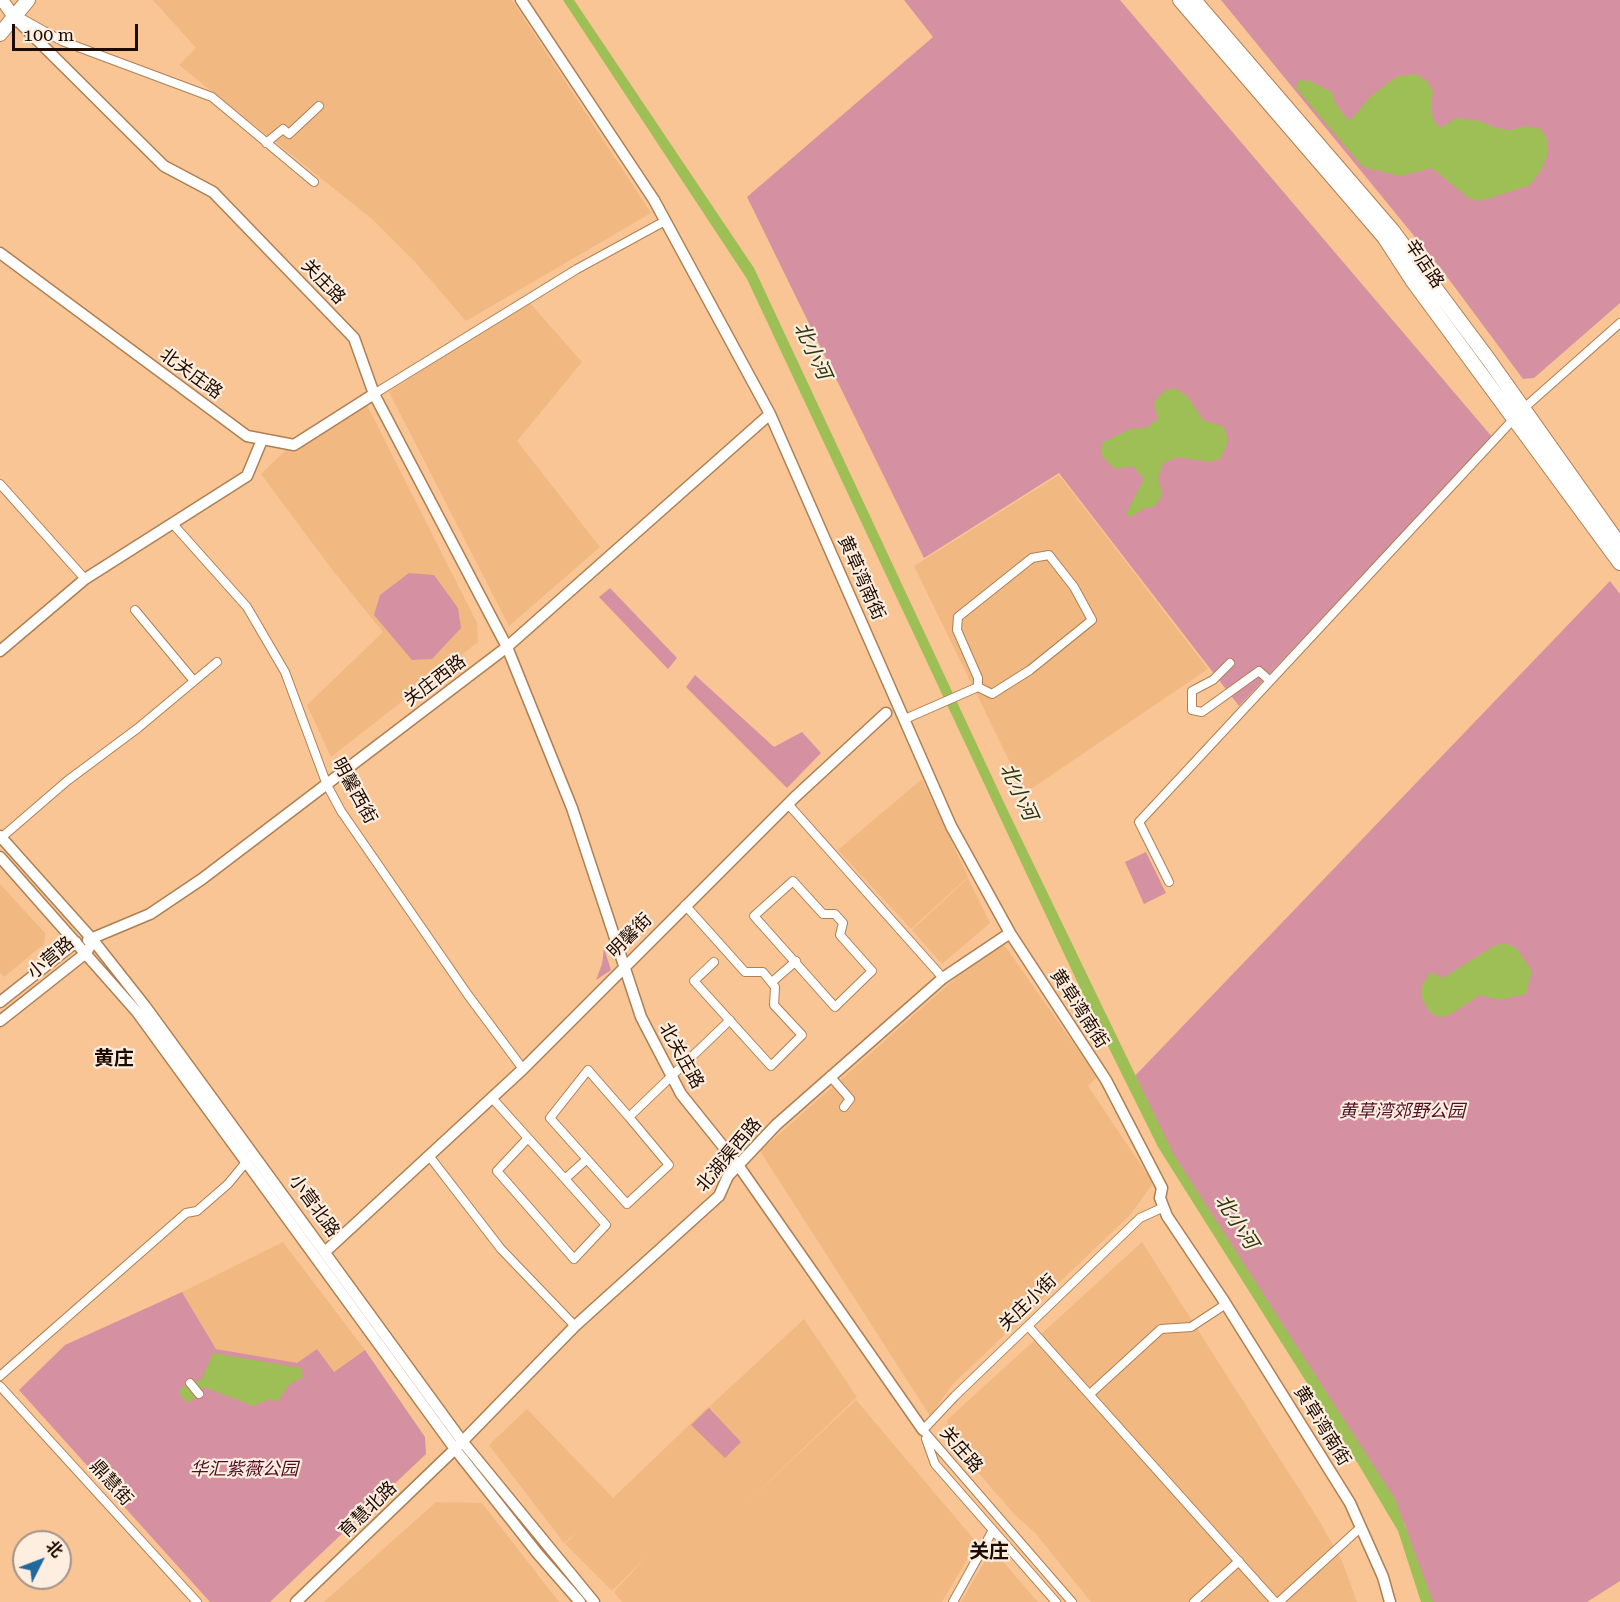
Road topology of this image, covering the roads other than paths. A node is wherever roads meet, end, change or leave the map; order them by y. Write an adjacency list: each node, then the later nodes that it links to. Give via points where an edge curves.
1 (2, 0): 7 (main road)
2 (28, 0): 7 (main road)
3 (521, 0): 12 (street, 黄草湾南街)
4 (1180, 0): 17 (main road, 辛店路, via 1384,237 1412,280)
5 (1194, 0): 17 (main road, 辛店路, via 1392,230)
6 (0, 7): 7 (main road)
7 (15, 16): 8 (main road); 10 (street, via 62,40 212,97); 15 (street, 关庄路, via 164,166 213,192 354,338)
8 (0, 34)
9 (319, 106): 10 (street, via 289,134 283,129)
10 (266, 143): 11 (street)
11 (314, 183)
12 (665, 221): 15 (street, via 577,269); 16 (street, 黄草湾南街)
13 (0, 254): 18 (street, 北关庄路, via 247,436)
14 (1620, 323): 17 (street)
15 (374, 394): 18 (street, 北关庄路, via 294,445); 25 (street, 关庄路)
16 (771, 414): 25 (street, 关庄西路); 33 (street, 黄草湾南街)
17 (1519, 414): 21 (main road, 辛店路); 22 (main road, 辛店路); 30 (street)
18 (262, 440): 20 (street, via 248,477)
19 (0, 484): 23 (street)
20 (172, 523): 23 (street); 34 (street, 明馨西街, via 247,607 280,662)
21 (1620, 545)
22 (1620, 563)
23 (85, 579): 26 (street)
24 (135, 610): 29 (street)
25 (507, 647): 34 (street, 关庄西路); 46 (street, 北关庄路, via 572,808)
26 (0, 651)
27 (217, 662): 29 (street)
28 (1230, 663): 30 (street, via 1213,680 1192,691 1192,710 1202,712 1259,670)
29 (194, 681): 36 (street)
30 (1270, 681): 38 (street, via 1139,822)
31 (978, 687): 31 (street, via 978,678 957,630 958,617 1032,558 1049,555 1074,587 1092,621 1030,670 992,694); 33 (street)
32 (886, 713): 35 (street, 明馨街)
33 (905, 719): 40 (street, 黄草湾南街, via 951,826)
34 (327, 785): 41 (street, 关庄西路, via 150,914); 52 (street, 明馨西街, via 341,811)
35 (788, 804): 39 (street, 明馨街); 47 (street)
36 (1, 837): 41 (street, 小营北路)
37 (0, 857): 42 (street, 小营北路)
38 (1169, 882)
39 (685, 904): 46 (street, 明馨街); 48 (street, via 745,972 763,972)
40 (1010, 933): 47 (street, 北湖渠西路); 64 (street, 黄草湾南街, via 1106,1080 1162,1188)
41 (93, 940): 42 (street, 关庄西路); 43 (street, 小营路); 65 (street, 小营北路)
42 (76, 942): 43 (street, 小营北路); 49 (street, 小营路)
43 (86, 953): 51 (street, 小营路); 61 (street, 小营北路, via 137,1012)
44 (796, 961): 44 (street, via 835,1007 872,971 840,935 843,923 835,914 823,914 793,881 754,916); 48 (street)
45 (714, 962): 50 (street, via 694,981)
46 (624, 965): 52 (street, 明馨街); 53 (street, 北关庄路, via 641,1017)
47 (943, 978): 54 (street, 北湖渠西路)
48 (771, 982): 50 (street, via 775,987 774,1005 802,1035 771,1066)
49 (0, 1002)
50 (730, 1020): 53 (street)
51 (0, 1021)
52 (523, 1069): 55 (street, 明馨街)
53 (671, 1075): 57 (street); 62 (street, 北关庄路, via 681,1094)
54 (830, 1076): 56 (street, via 850,1099); 62 (street, 北湖渠西路)
55 (492, 1098): 58 (street); 59 (street, 明馨街)
56 (844, 1107)
57 (629, 1117): 60 (street, via 588,1070 550,1118); 60 (street, via 669,1165 627,1204)
58 (528, 1138): 63 (street); 63 (street, via 497,1171 574,1259 606,1225)
59 (430, 1157): 65 (street, 明馨街); 67 (street, via 501,1250)
60 (587, 1159): 63 (street)
61 (247, 1161): 69 (street, via 197,1211 186,1213); 75 (street, 小营北路)
62 (738, 1165): 67 (street, 北湖渠西路, via 719,1196); 74 (street, 北关庄路)
63 (565, 1179)
64 (1162, 1208): 66 (street, 黄草湾南街); 68 (street, 关庄小街, via 1140,1218)
65 (326, 1251): 75 (street, 小营北路)
66 (1226, 1304): 73 (street, via 1191,1327 1161,1329); 76 (street, 黄草湾南街, via 1350,1503)
67 (575, 1326): 75 (street, 北湖渠西路)
68 (1028, 1326): 73 (street); 74 (street, 关庄小街)
69 (0, 1376)
70 (190, 1383): 72 (street)
71 (0, 1386): 79 (street, 鼎慧街)
72 (199, 1394)
73 (1090, 1394): 78 (street)
74 (923, 1430): 77 (street, 关庄路, via 936,1464); 85 (street, 关庄路)
75 (459, 1445): 80 (street, 育慧北路); 81 (street, 小营北路, via 538,1554); 82 (street, 小营北路)
76 (1361, 1527): 87 (street); 88 (street, 黄草湾南街)
77 (993, 1530): 83 (street); 84 (street, 关庄路)
78 (1239, 1561): 86 (street); 87 (street)
79 (197, 1602)
80 (296, 1602)
81 (580, 1602)
82 (594, 1602)
83 (953, 1602)
84 (1056, 1602)
85 (1072, 1602)
86 (1194, 1602)
87 (1277, 1602)
88 (1390, 1602)

